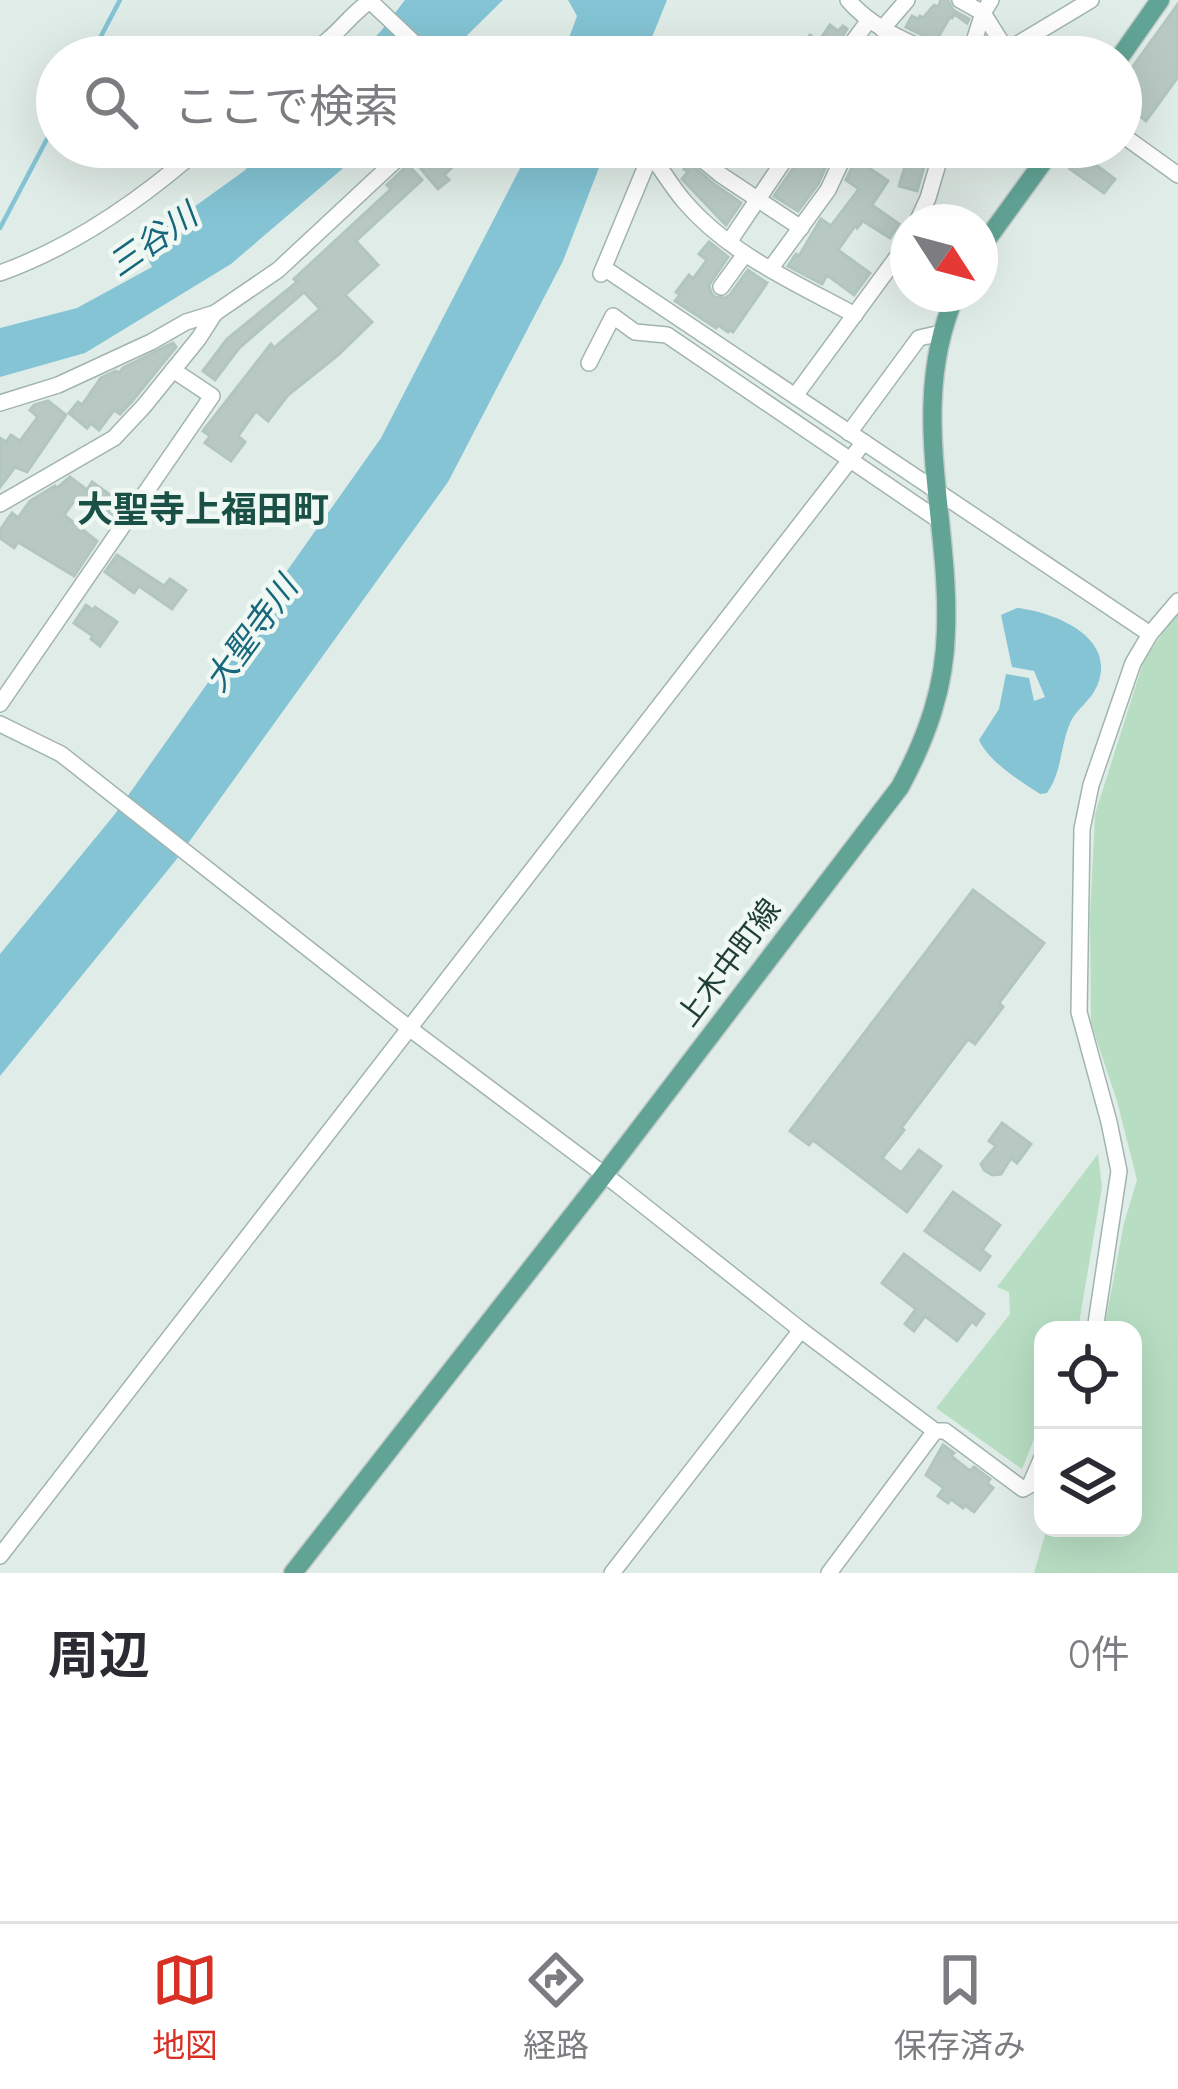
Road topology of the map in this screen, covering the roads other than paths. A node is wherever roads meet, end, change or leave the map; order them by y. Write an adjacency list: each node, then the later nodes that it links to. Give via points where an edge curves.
1 (848, 0): 7 (street)
2 (908, 0): 7 (street)
3 (960, 0): 6 (street)
4 (1091, 0): 14 (street)
5 (1160, 0): 15 (main road)
6 (987, 6): 12 (street); 13 (street)
7 (875, 25): 10 (street); 11 (street)
8 (335, 36): 9 (street, via 370,1)
9 (406, 36)
10 (864, 36)
11 (898, 36)
12 (976, 36)
13 (999, 36)
14 (1035, 36)
15 (1135, 36)
16 (1142, 149): 26 (street)
17 (176, 168): 35 (street, via 90,228)
18 (385, 168): 38 (street, via 278,270)
19 (646, 168): 43 (street, via 603,271)
20 (664, 168): 31 (street)
21 (712, 168): 27 (street)
22 (777, 168): 27 (street)
23 (838, 168): 30 (street)
24 (937, 168): 28 (street)
25 (1039, 168): 29 (main road)
26 (1178, 176)
27 (759, 199): 30 (street); 31 (street)
28 (925, 204)
29 (998, 224)
30 (801, 228): 34 (street)
31 (729, 242): 32 (street)
32 (745, 254): 34 (street); 36 (street)
33 (890, 267): 39 (street)
34 (771, 268): 39 (street)
35 (0, 273)
36 (721, 287)
37 (949, 312): 40 (main road, 上木中町線)
38 (214, 313): 42 (street); 44 (street, via 58,386)
39 (855, 315): 43 (street)
40 (941, 333): 45 (street, via 919,338); 47 (main road, 上木中町線, via 933,373)
41 (589, 363): 46 (street, via 613,316 635,332 667,335)
42 (173, 370): 48 (street, via 114,438); 52 (street, via 212,396)
43 (795, 396): 45 (street)
44 (0, 404)
45 (856, 437): 46 (street); 47 (street)
46 (849, 461): 49 (street); 54 (street)
47 (935, 490): 49 (main road, 上木中町線); 51 (street)
48 (0, 504)
49 (940, 521): 55 (main road, 上木中町線, via 944,656 915,759)
50 (1178, 601): 51 (street)
51 (1150, 634): 56 (street, via 1115,711 1082,829 1079,1012 1119,1171)
52 (0, 704)
53 (0, 724): 54 (street, via 62,754)
54 (409, 1028): 55 (street); 60 (street)
55 (604, 1175): 57 (street); 61 (main road, 上木中町線)
56 (1096, 1321)
57 (801, 1330): 58 (street); 62 (street)
58 (935, 1431): 59 (street, via 1023,1489); 63 (street)
59 (1034, 1476)
60 (0, 1556)
61 (293, 1573)
62 (612, 1573)
63 (829, 1573)

